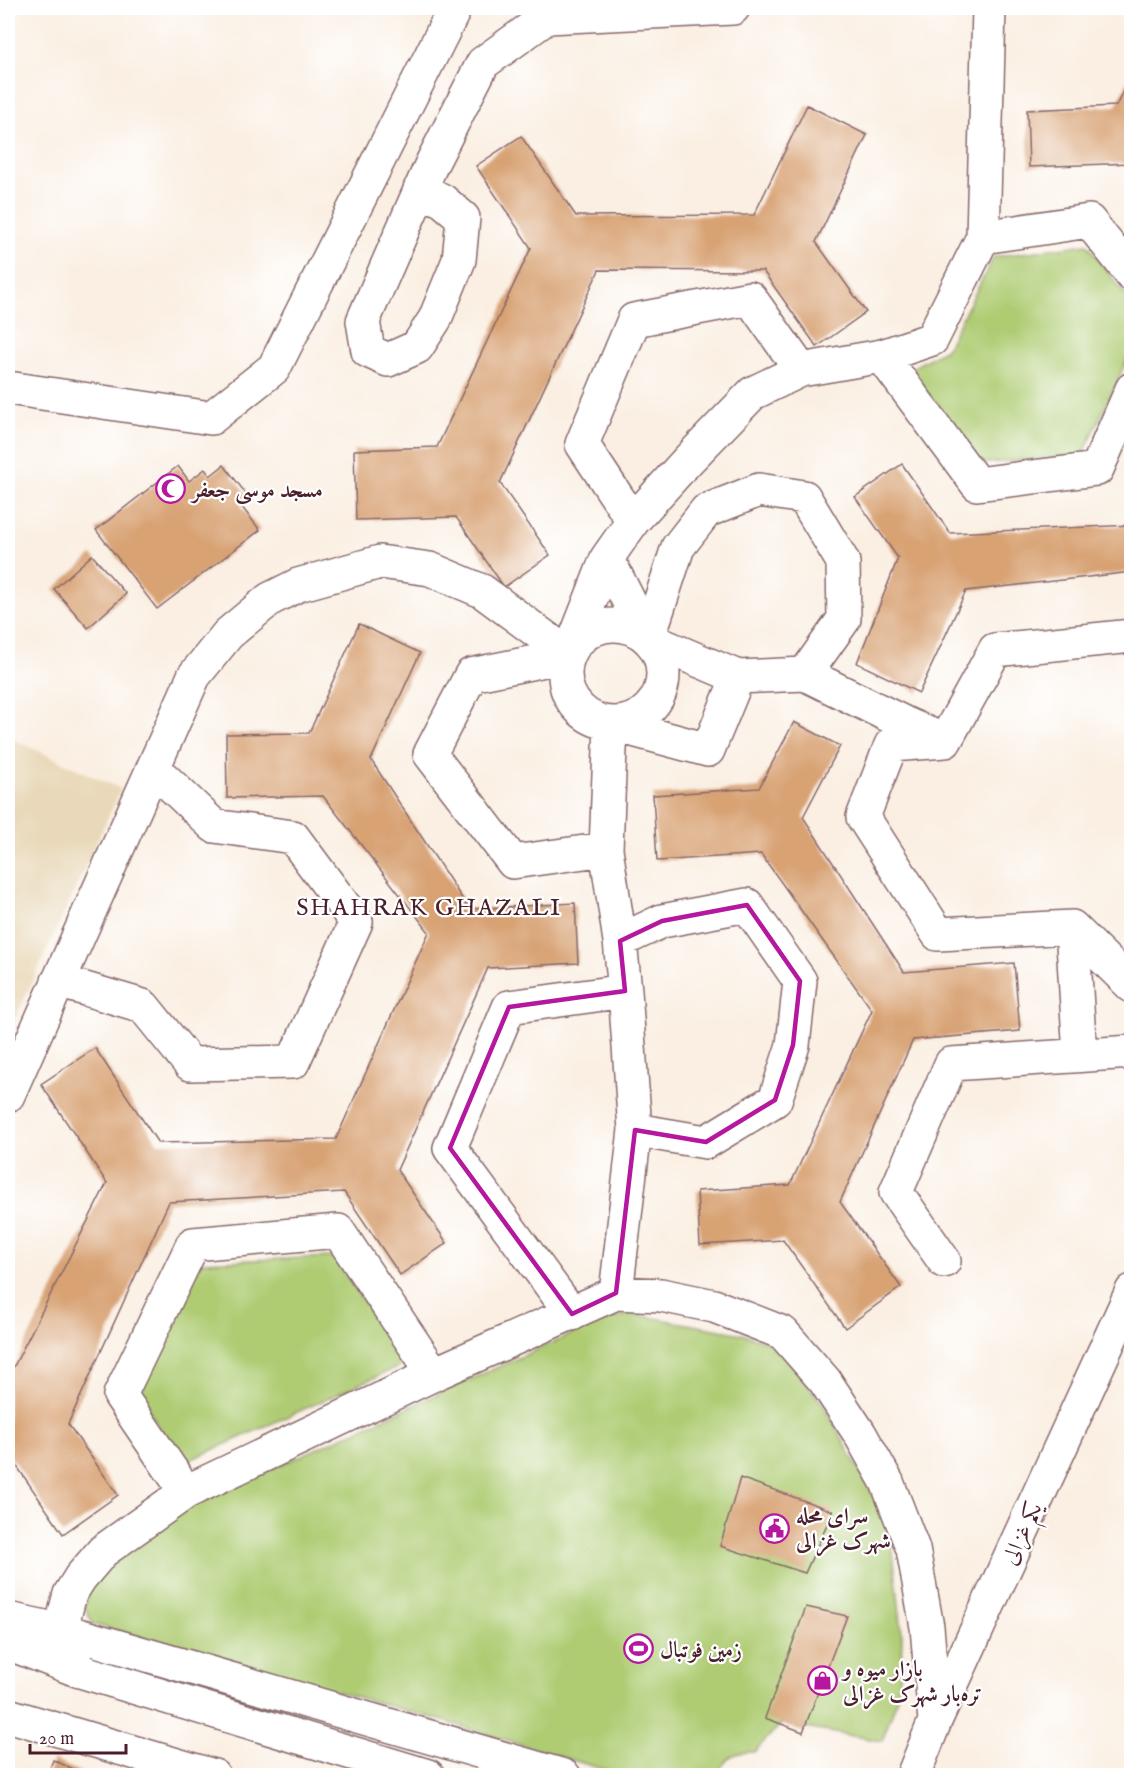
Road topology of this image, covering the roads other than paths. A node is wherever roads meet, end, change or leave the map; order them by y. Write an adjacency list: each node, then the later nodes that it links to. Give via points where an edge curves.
1 (455, 8): 9 (street, via 274,368 211,418)
2 (733, 8): 4 (street, via 547,17 483,63)
3 (989, 8): 5 (street)
4 (420, 189): 4 (street, via 363,321 368,351 388,360 417,347 435,319 459,260 463,218)
5 (983, 237): 6 (street, via 1089,221); 7 (street, via 932,339)
6 (1131, 275)
7 (882, 356): 8 (street); 10 (street, via 977,484 1097,469)
8 (801, 370): 11 (street, via 753,393); 11 (street, via 750,298 634,320 582,444)
9 (8, 388)
10 (1131, 389)
11 (633, 522): 12 (street)
12 (607, 558): 14 (street); 15 (street)
13 (1131, 636): 19 (street, via 995,650)
14 (648, 639): 15 (street, via 635,630 604,626 589,632); 16 (street, via 678,547 706,511 759,490 804,497 843,562 844,619); 17 (street); 18 (street, via 663,669 662,686 655,702 643,714 628,722)
15 (569, 655): 18 (street, via 566,686 572,701 596,721); 20 (street, via 482,591 430,569 380,562 344,571 298,585 270,599 228,634 194,676); 21 (street, via 471,675 430,754 513,862)
16 (805, 674): 17 (street); 19 (street)
17 (738, 677): 18 (street, via 708,750)
18 (611, 724): 21 (street)
19 (945, 741): 22 (street, via 891,745 863,816 938,934)
20 (153, 768): 24 (street); 24 (street, via 214,826 293,837 356,922 352,933 293,1062 190,1064 143,1006)
21 (606, 849): 23 (street)
22 (1072, 927): 25 (street); 28 (street)
23 (620, 940): 26 (street); 30 (street, via 662,921 747,905 800,981 793,1045 775,1100 706,1142)
24 (58, 981): 29 (street)
25 (1131, 986)
26 (625, 991): 30 (street); 34 (street, via 509,1007 450,1148)
27 (1131, 1052): 28 (street)
28 (1080, 1055): 31 (street, via 951,1064 896,1192)
29 (8, 1095)
30 (634, 1130): 33 (street)
31 (944, 1261)
32 (1131, 1291): 42 (street, یکم غزالی)
33 (616, 1293): 34 (street); 42 (street, via 661,1295 714,1306 783,1333 825,1381 887,1482 913,1549 927,1627)
34 (572, 1314): 35 (street)
35 (434, 1374): 36 (street); 36 (street, via 338,1231 193,1244 120,1395)
36 (186, 1492): 38 (street, via 104,1551 80,1578 70,1594 64,1617)
37 (8, 1619): 38 (street)
38 (68, 1632): 40 (street); 43 (street)
39 (8, 1643): 40 (street)
40 (77, 1670): 45 (street)
41 (8, 1715): 44 (street)
42 (935, 1721): 46 (street, یکم غزالی)
43 (561, 1775)
44 (214, 1776)
45 (428, 1776)
46 (913, 1776)

